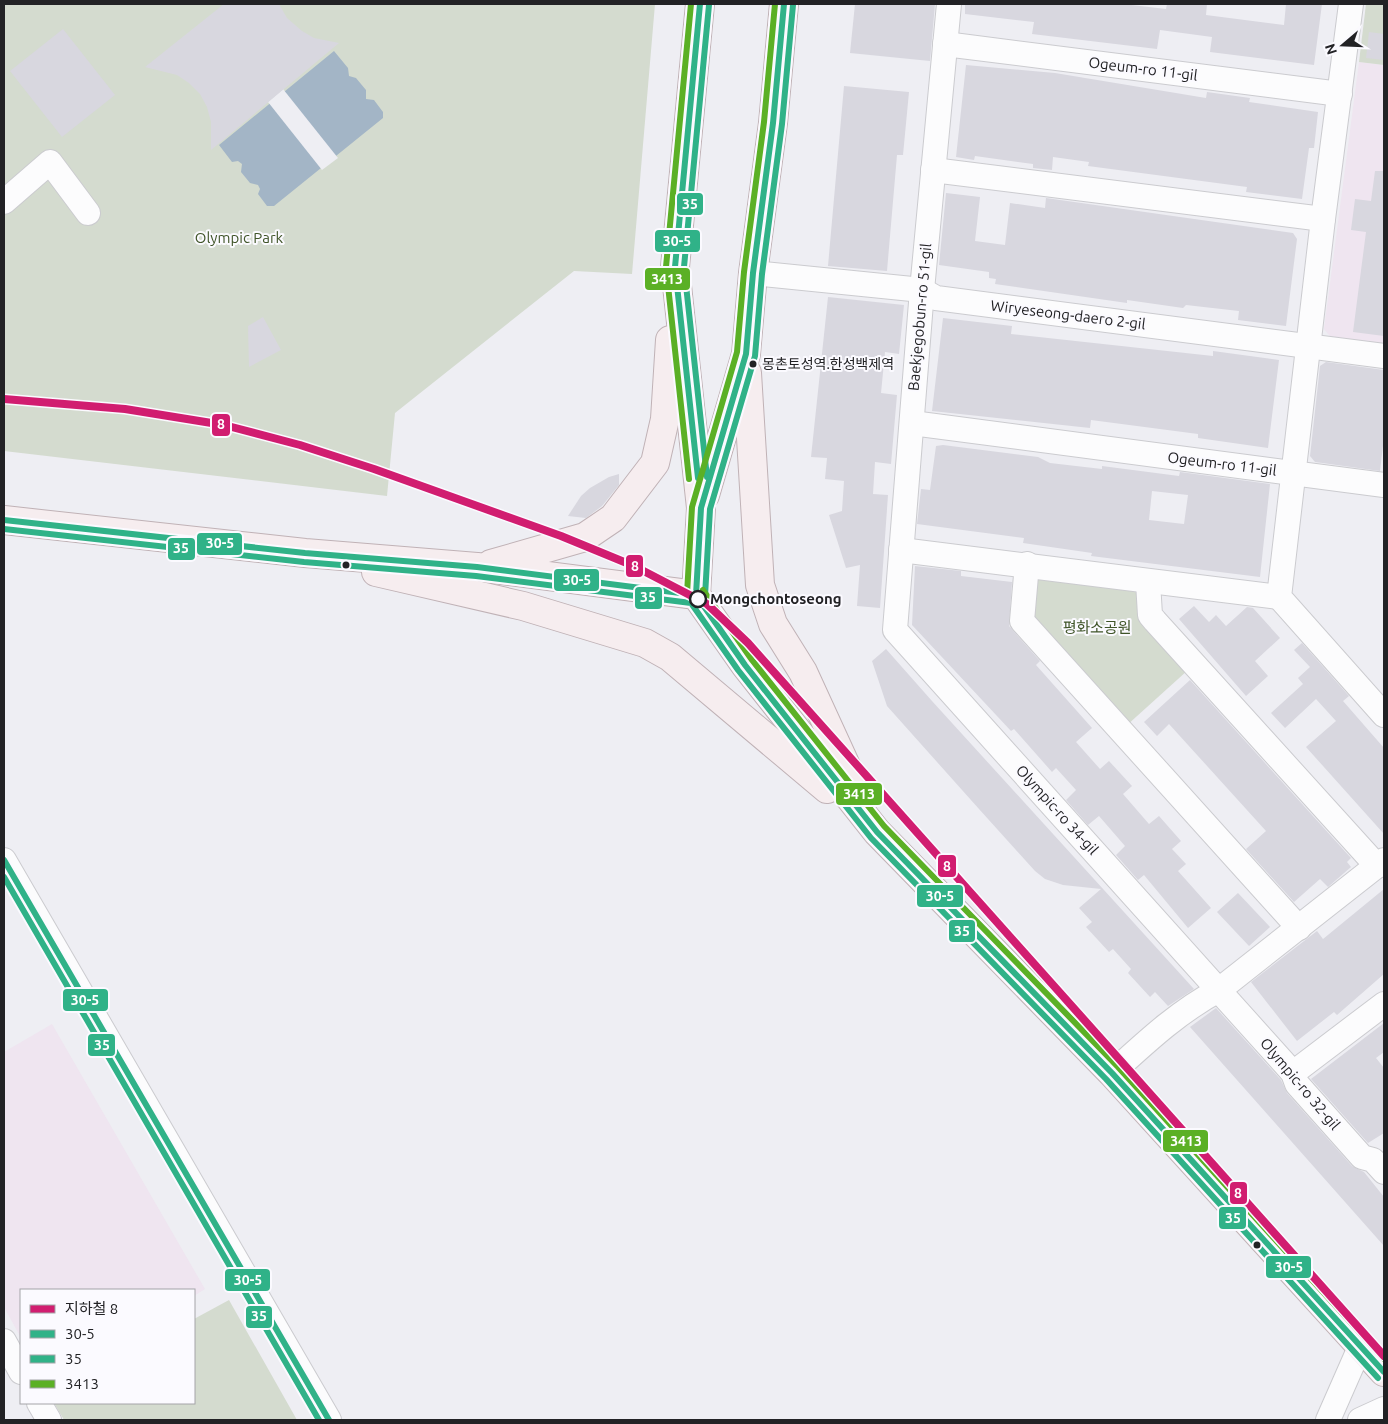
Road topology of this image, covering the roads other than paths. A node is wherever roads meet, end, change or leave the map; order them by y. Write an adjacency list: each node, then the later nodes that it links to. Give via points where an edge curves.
1 (700, 4): 11 (main road)
2 (784, 4): 12 (main road, via 773,123)
3 (949, 4): 5 (street, Baekjegobun-ro 51-gil)
4 (1351, 4): 6 (street, Ogeum-ro 11-gil)
5 (945, 44): 6 (street, Ogeum-ro 11-gil); 7 (street, Baekjegobun-ro 51-gil)
6 (1340, 94): 10 (street, Ogeum-ro 11-gil)
7 (933, 170): 10 (street); 13 (street, Baekjegobun-ro 51-gil)
8 (4, 202): 9 (street, via 50,162)
9 (88, 213)
10 (1323, 219): 14 (street, Ogeum-ro 11-gil)
11 (675, 267): 20 (main road); 25 (main road, via 664,419 654,463 613,518 585,537)
12 (753, 274): 13 (street, Wiryeseong-daero 2-gil); 15 (main road)
13 (922, 290): 14 (street, Wiryeseong-daero 2-gil, via 936,298); 17 (street, Baekjegobun-ro 51-gil)
14 (1308, 347): 16 (street, Wiryeseong-daero 2-gil); 18 (street, Ogeum-ro 11-gil)
15 (746, 354): 20 (main road); 31 (main road, via 760,585 773,624 803,672)
16 (1384, 356)
17 (912, 423): 18 (street, Ogeum-ro 11-gil); 22 (street, Baekjegobun-ro 51-gil)
18 (1294, 473): 19 (street); 28 (street, Ogeum-ro 11-gil)
19 (1384, 484)
20 (701, 508): 27 (main road)
21 (4, 520): 23 (main road)
22 (901, 550): 24 (street); 29 (street, Baekjegobun-ro 51-gil)
23 (305, 553): 25 (main road); 31 (main road, via 416,583 522,606 645,643 670,657 755,726)
24 (1027, 564): 26 (street); 34 (street, via 1022,621)
25 (477, 567): 27 (main road)
26 (1148, 582): 28 (street); 33 (street, via 1150,614 1155,621)
27 (696, 595): 31 (main road, via 745,665)
28 (1279, 597): 30 (street)
29 (895, 630): 35 (street, Olympic-ro 34-gil)
30 (1384, 715)
31 (877, 832): 37 (main road)
32 (4, 860): 47 (street)
33 (1380, 863): 34 (street)
34 (1299, 928): 35 (street)
35 (1220, 990): 37 (street, via 1194,1002); 38 (street, Olympic-ro 32-gil)
36 (1384, 1004): 38 (street)
37 (1112, 1073): 41 (main road)
38 (1293, 1073): 39 (street, Olympic-ro 32-gil, via 1297,1084 1362,1157)
39 (1381, 1161)
40 (4, 1341): 42 (street)
41 (1361, 1345): 43 (main road); 48 (street)
42 (20, 1370)
43 (1384, 1372)
44 (40, 1404): 46 (street)
45 (1384, 1409): 49 (street)
46 (49, 1420)
47 (328, 1420)
48 (1328, 1420)
49 (1360, 1420)

